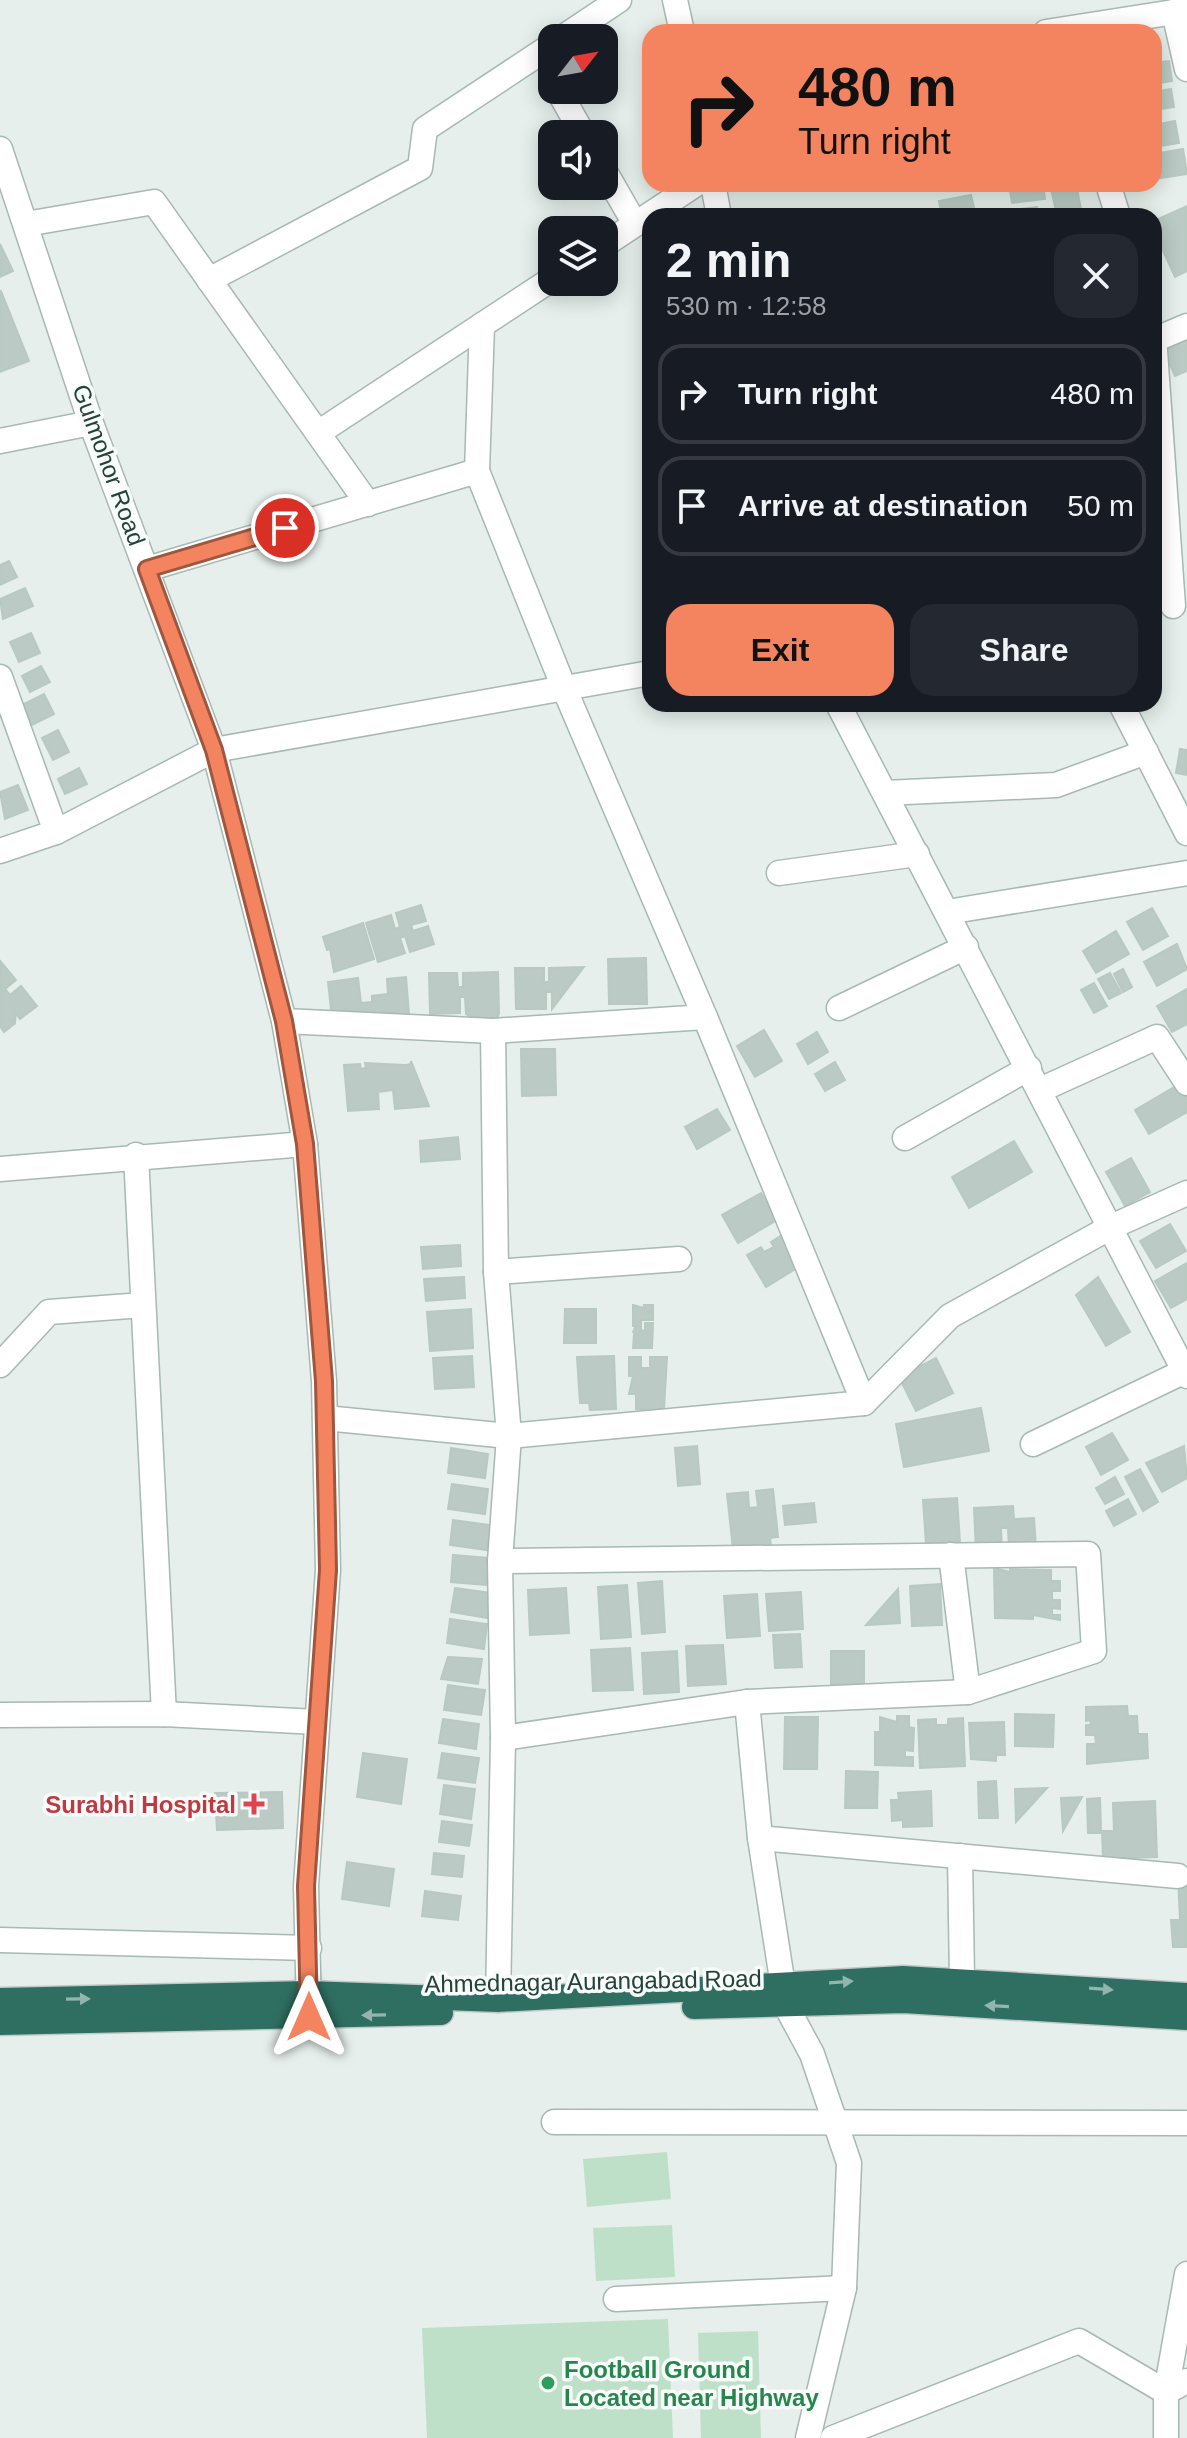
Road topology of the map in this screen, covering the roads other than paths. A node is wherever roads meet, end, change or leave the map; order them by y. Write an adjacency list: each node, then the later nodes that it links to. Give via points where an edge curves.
1 (619, 0): 4 (street)
2 (675, 0): 5 (street)
3 (1181, 11): 6 (street); 8 (street)
4 (583, 24)
5 (680, 24)
6 (1100, 24)
7 (538, 55): 17 (street, via 425,129 420,168)
8 (1187, 69)
9 (0, 150): 14 (street, Gulmohor Road)
10 (684, 192): 12 (street)
11 (618, 194): 15 (street)
12 (659, 208)
13 (642, 219): 15 (street)
14 (26, 224): 17 (street, via 154,202); 22 (street, Gulmohor Road)
15 (635, 224): 16 (street)
16 (618, 236)
17 (209, 280): 23 (street)
18 (538, 288): 19 (street)
19 (482, 325): 23 (street); 25 (street)
20 (1187, 326): 21 (street)
21 (1162, 336)
22 (91, 423): 24 (street); 30 (street, Gulmohor Road)
23 (318, 433): 29 (street)
24 (0, 441)
25 (477, 471): 29 (street); 34 (street)
26 (1162, 475): 28 (street)
27 (1187, 483): 28 (street)
28 (1163, 492): 31 (street)
29 (368, 504): 30 (street)
30 (147, 569): 37 (street, Gulmohor Road)
31 (1171, 606)
32 (642, 674): 34 (street)
33 (0, 677): 40 (street)
34 (564, 688): 37 (street); 49 (street)
35 (842, 712): 39 (street)
36 (1125, 712): 38 (street)
37 (214, 750): 40 (street); 50 (street, Gulmohor Road)
38 (1146, 752): 39 (street, via 1056,785); 41 (street)
39 (885, 793): 43 (street)
40 (56, 832): 42 (street)
41 (1187, 833)
42 (0, 851)
43 (917, 854): 44 (street); 46 (street)
44 (779, 873)
45 (1187, 873): 46 (street)
46 (947, 912): 47 (street)
47 (966, 947): 48 (street); 52 (street)
48 (839, 1008)
49 (705, 1017): 51 (street); 66 (street)
50 (284, 1021): 51 (street); 56 (street, Gulmohor Road)
51 (493, 1031): 62 (street)
52 (1029, 1068): 54 (street); 55 (street)
53 (1187, 1083): 54 (street, via 1157,1037)
54 (1040, 1090): 60 (street)
55 (905, 1138)
56 (305, 1144): 57 (street); 67 (street, Gulmohor Road)
57 (136, 1155): 58 (street); 63 (street)
58 (0, 1169)
59 (1187, 1193): 60 (street)
60 (1111, 1227): 65 (street); 66 (street, via 950,1316)
61 (679, 1259): 62 (street)
62 (496, 1272): 68 (street)
63 (143, 1305): 64 (street, via 49,1312); 74 (street)
64 (0, 1365)
65 (1186, 1374): 69 (street)
66 (864, 1403): 68 (street)
67 (325, 1418): 68 (street); 76 (street, Gulmohor Road, via 328,1570)
68 (509, 1436): 71 (street)
69 (1033, 1444)
70 (951, 1555): 71 (street); 72 (street); 72 (street, via 1088,1554 1094,1651)
71 (500, 1561): 77 (street)
72 (968, 1692): 73 (street)
73 (747, 1702): 77 (street); 78 (street)
74 (164, 1714): 75 (street); 76 (street)
75 (0, 1715)
76 (317, 1722): 82 (street, Gulmohor Road, via 306,1886)
77 (503, 1738): 87 (street)
78 (760, 1838): 79 (street); 84 (street)
79 (960, 1856): 80 (street); 83 (street)
80 (1178, 1876)
81 (0, 1940): 82 (street)
82 (309, 1948): 88 (street, Gulmohor Road)
83 (962, 1979): 84 (highway, one-way to 83, via 903,1978); 85 (highway, one-way to 85)
84 (784, 1995): 87 (highway); 88 (highway, Ahmednagar Aurangabad Road, one-way to 88); 89 (highway, Ahmednagar Aurangabad Road, one-way to 84); 92 (street)
85 (1187, 1995)
86 (0, 2000): 88 (highway, one-way to 88)
87 (498, 2000): 88 (highway)
88 (308, 2005): 90 (highway, Ahmednagar Aurangabad Road)
89 (1187, 2018)
90 (0, 2023)
91 (554, 2122): 92 (street)
92 (836, 2123): 93 (street); 95 (street, via 849,2163)
93 (1187, 2123)
94 (1187, 2274): 97 (street)
95 (844, 2288): 96 (street); 98 (street)
96 (616, 2299)
97 (1177, 2387): 99 (street, via 1079,2341); 100 (street)
98 (808, 2438)
99 (833, 2438)
100 (1166, 2438)

